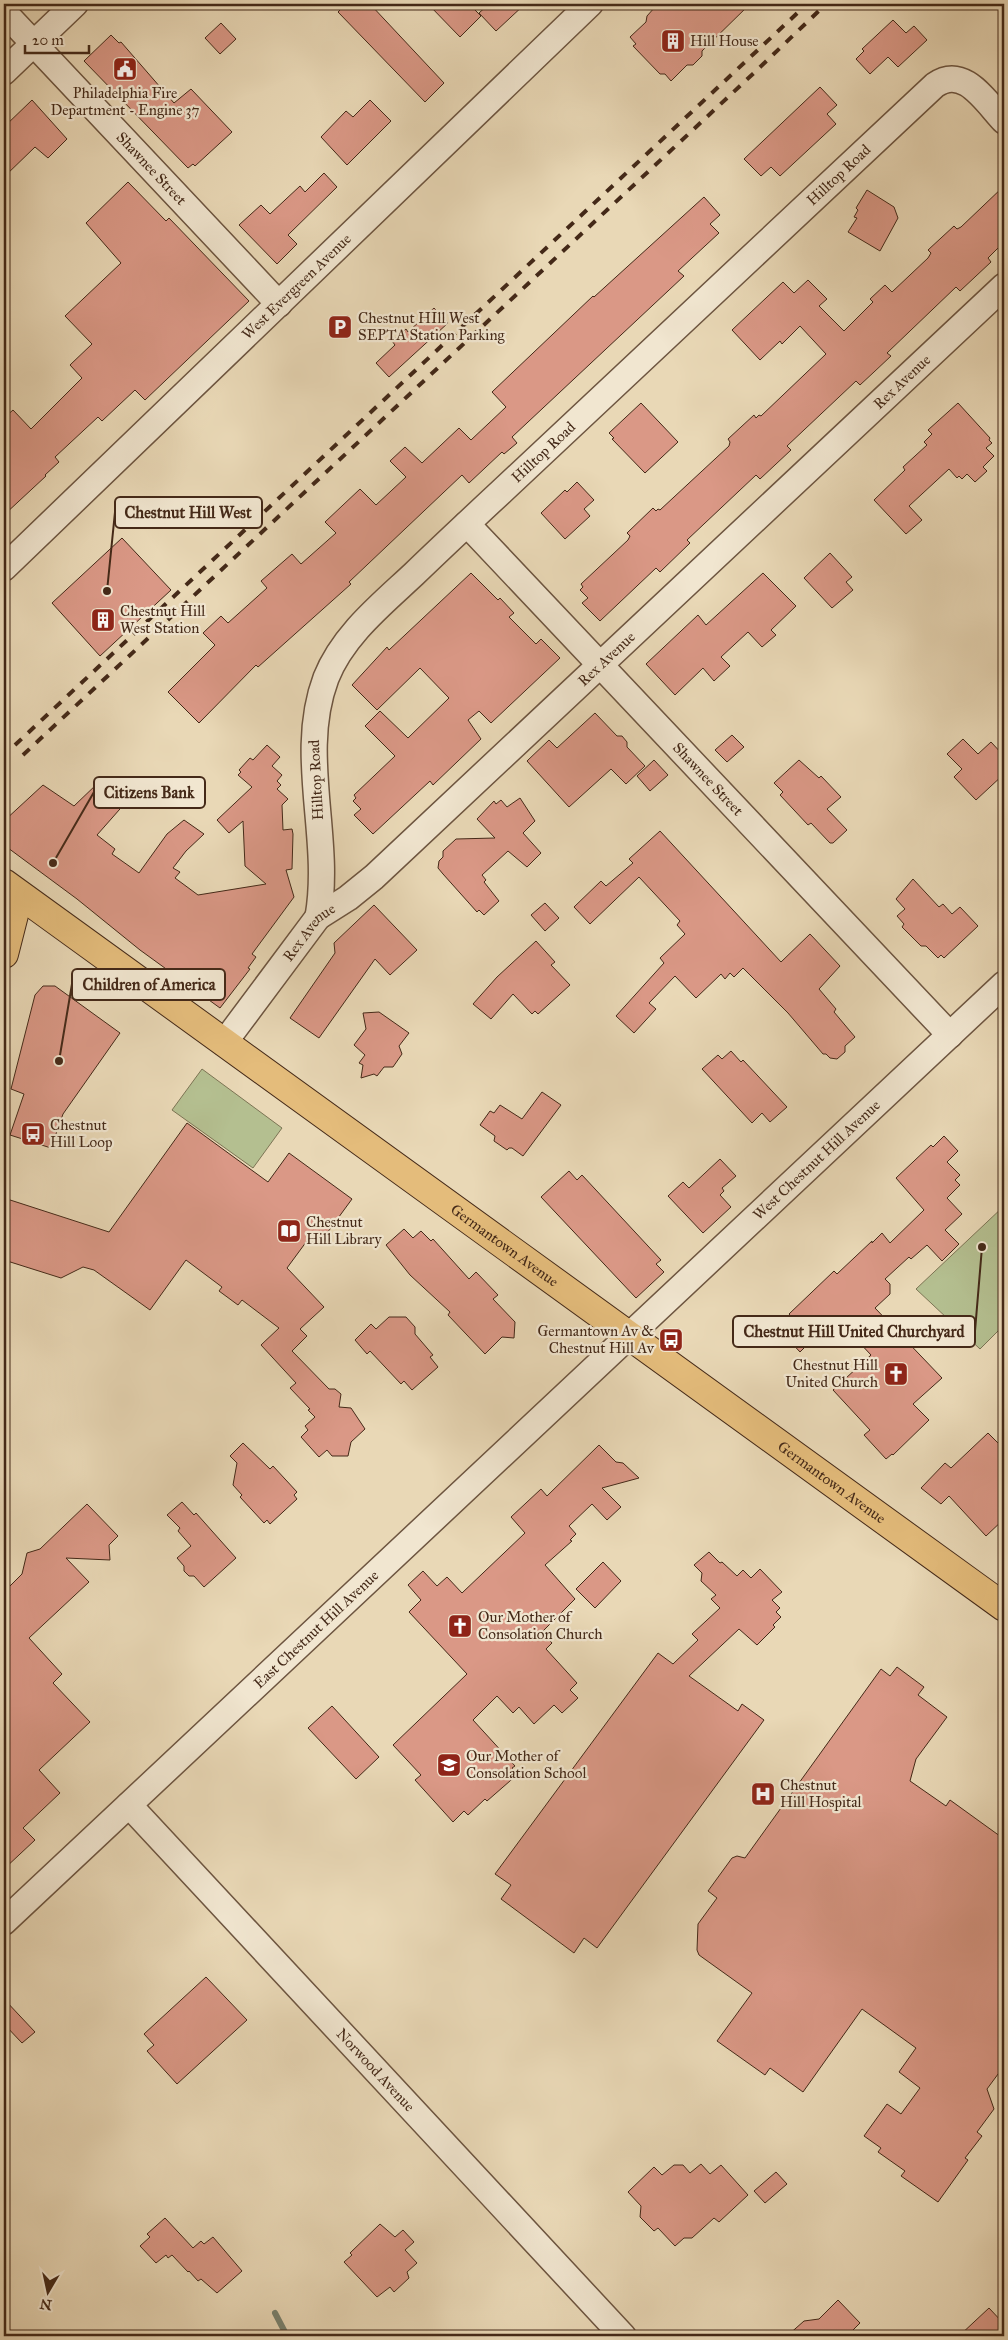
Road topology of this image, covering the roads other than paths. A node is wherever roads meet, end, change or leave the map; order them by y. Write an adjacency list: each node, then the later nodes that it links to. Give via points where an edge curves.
1 (75, 4): 4 (street)
2 (590, 4): 8 (street, West Evergreen Avenue)
3 (4, 12): 4 (street, Shawnee Street)
4 (34, 44): 5 (street); 8 (street, Shawnee Street)
5 (4, 72)
6 (1004, 121): 9 (street, Hilltop Road, via 964,81 944,79 934,85)
7 (1004, 286): 11 (street, Rex Avenue)
8 (279, 304): 10 (street, West Evergreen Avenue)
9 (467, 524): 11 (street, Shawnee Street); 13 (street, Hilltop Road, via 349,638 320,694 314,731 321,860)
10 (4, 568)
11 (600, 664): 13 (street, Rex Avenue, via 374,877); 16 (street, Shawnee Street)
12 (12, 889): 14 (main road); 17 (main road, Germantown Avenue)
13 (318, 917): 17 (street, Rex Avenue)
14 (4, 954)
15 (1004, 984): 16 (street, West Chestnut Hill Avenue)
16 (950, 1035): 18 (street, West Chestnut Hill Avenue)
17 (224, 1043): 18 (main road, Germantown Avenue)
18 (629, 1336): 19 (main road, Germantown Avenue); 20 (street, East Chestnut Hill Avenue)
19 (1004, 1607)
20 (129, 1805): 21 (street, East Chestnut Hill Avenue); 22 (street, Norwood Avenue)
21 (4, 1922)
22 (624, 2336)

